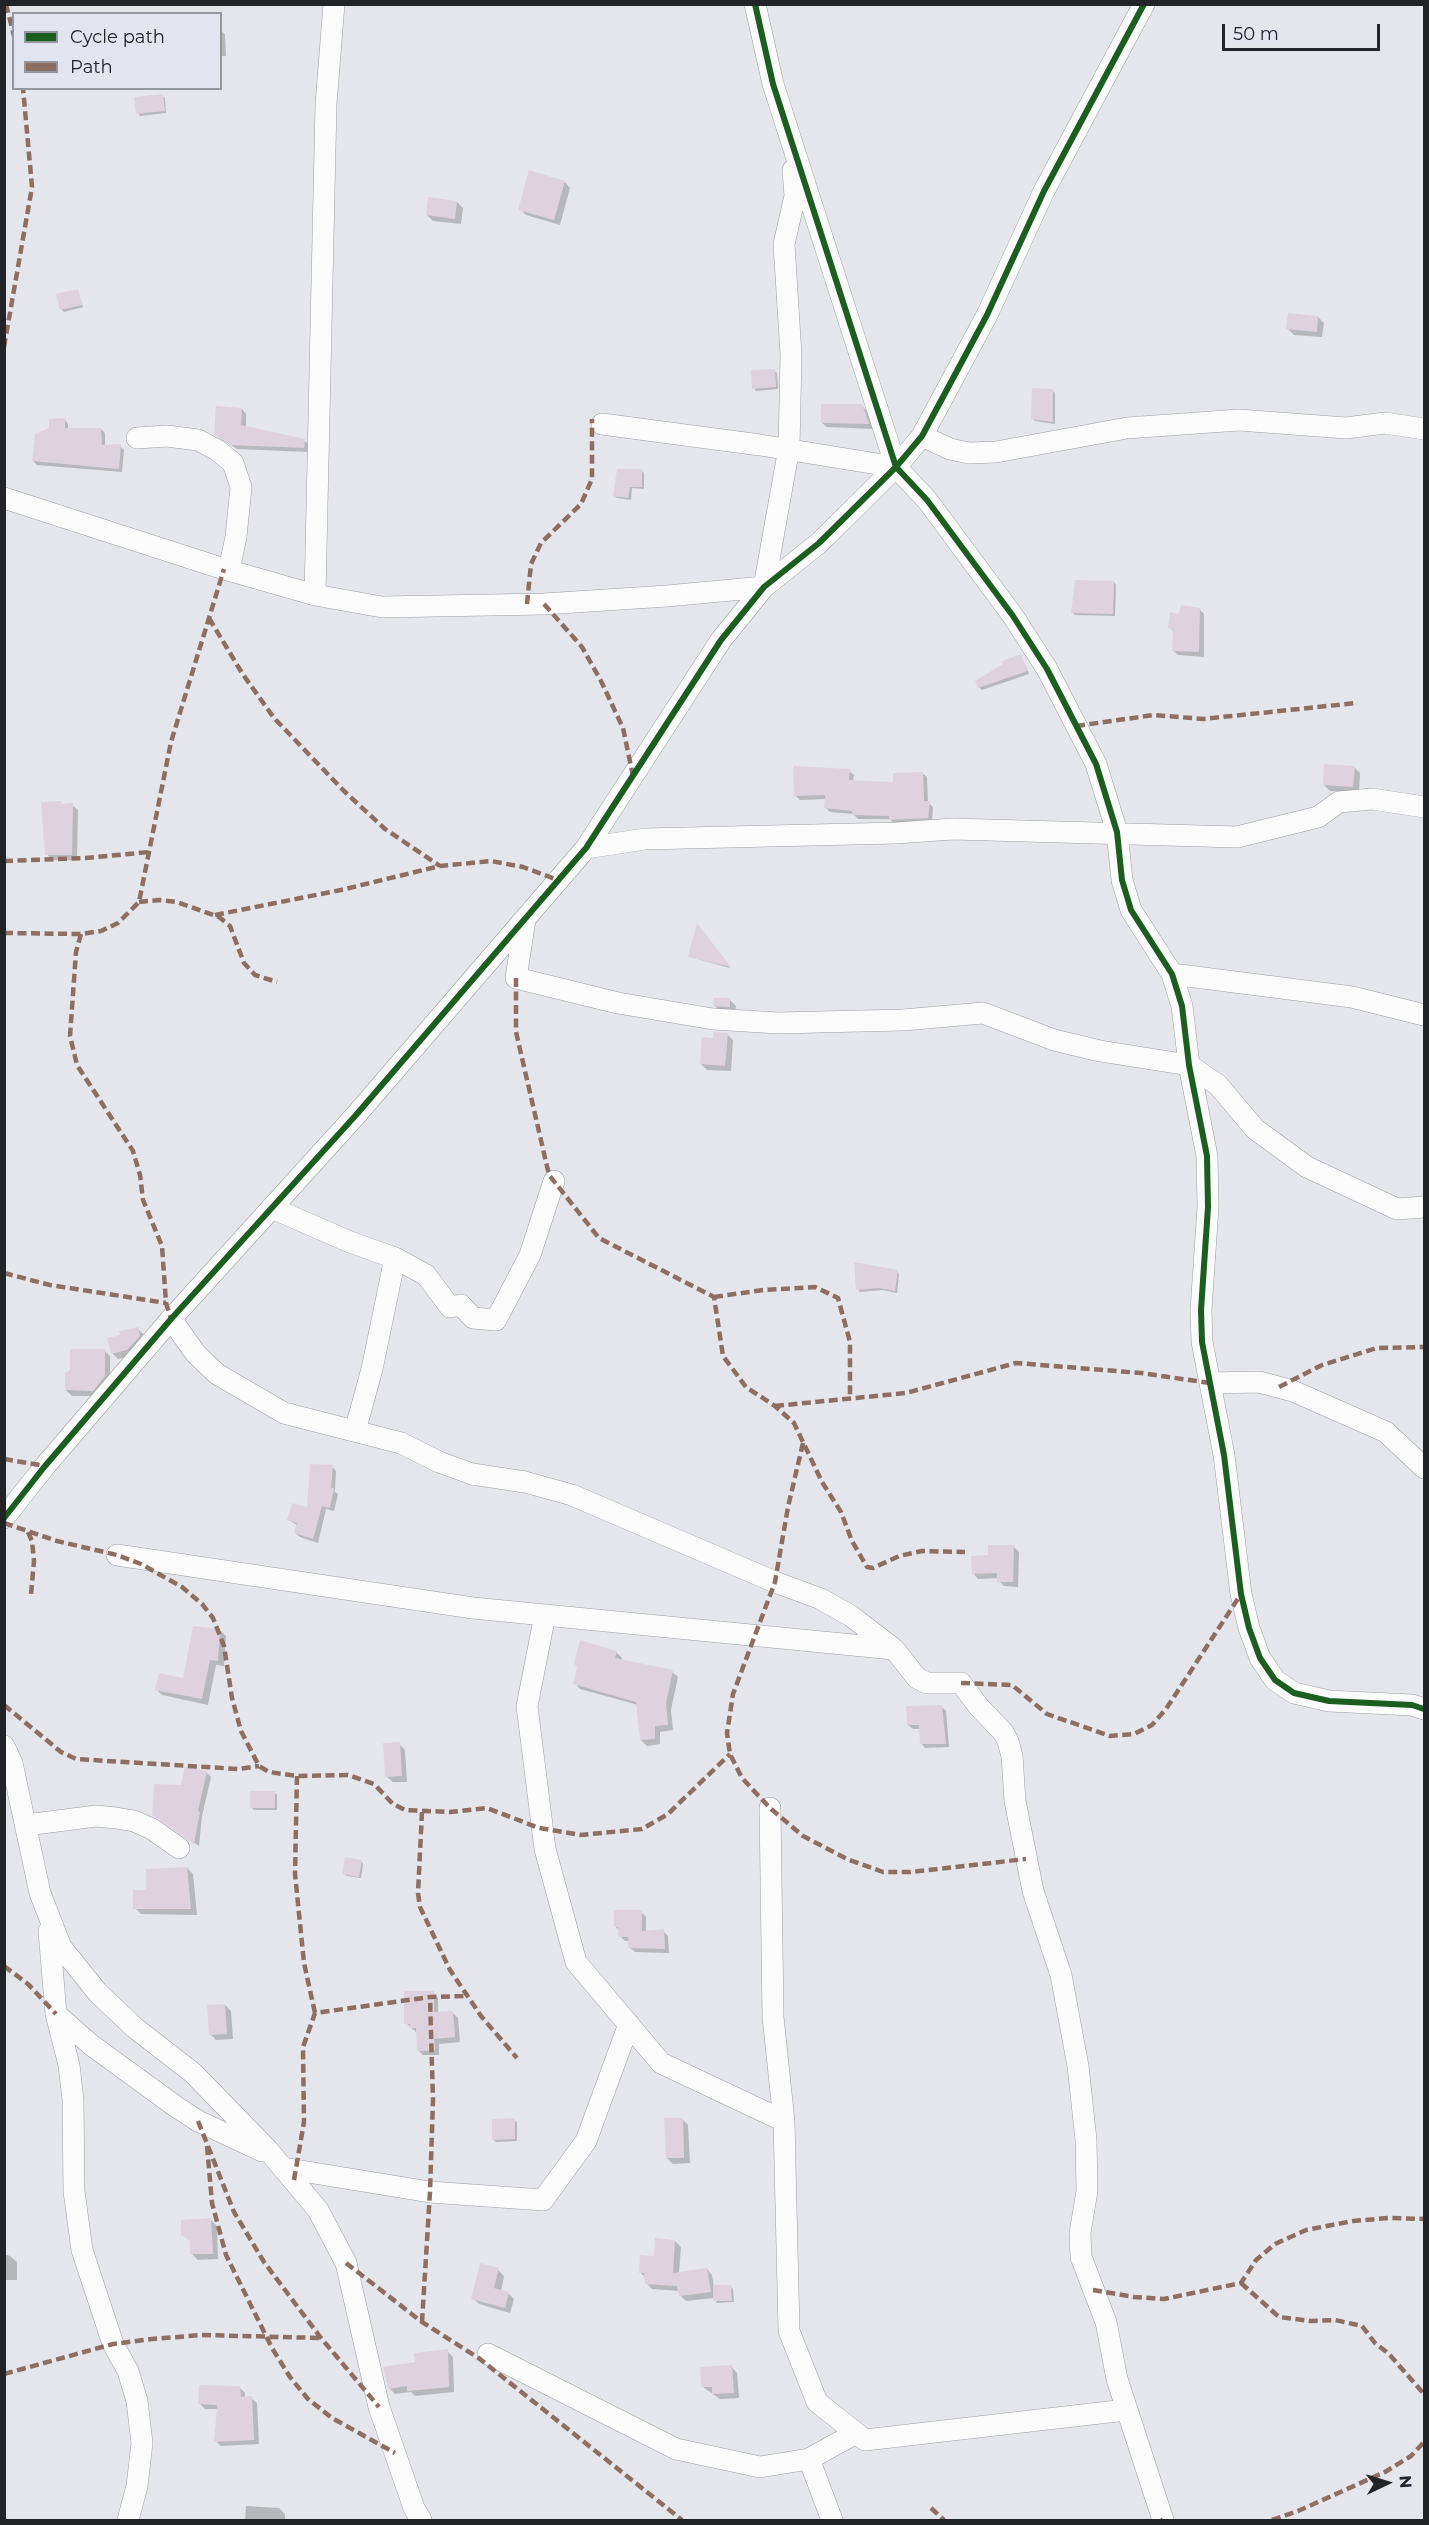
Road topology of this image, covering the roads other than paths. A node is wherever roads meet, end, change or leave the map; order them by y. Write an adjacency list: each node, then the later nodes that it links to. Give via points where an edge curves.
1 (334, 4): 14 (street, via 326,104)
2 (755, 4): 4 (street)
3 (1144, 4): 7 (street)
4 (788, 130): 9 (street, via 795,196 784,244 791,356); 10 (street)
5 (602, 424): 9 (street)
6 (1425, 429): 7 (street, via 1385,423 1346,428 1227,421 1127,428 996,452 969,453)
7 (922, 436): 10 (street)
8 (137, 438): 12 (street, via 198,440 232,463 241,487)
9 (789, 450): 10 (street); 13 (street)
10 (896, 467): 13 (street, via 819,543); 16 (street, via 947,526 1047,669 1096,764)
11 (4, 498): 12 (street)
12 (228, 570): 14 (street)
13 (764, 586): 14 (street, via 544,604 382,607); 17 (street, via 721,640)
14 (315, 595)
15 (1425, 807): 16 (street, via 1372,799 1339,802 1318,817 1237,837)
16 (1117, 832): 17 (street, via 953,829 645,839); 19 (street, via 1122,880 1131,910)
17 (586, 848): 18 (street)
18 (525, 920): 21 (street, via 516,978 618,1003 713,1019 778,1023 903,1020 983,1013 1054,1040); 24 (street)
19 (1173, 974): 20 (street, via 1352,997); 21 (street, via 1182,1006)
20 (1425, 1015)
21 (1189, 1065): 23 (street, via 1218,1085 1255,1129 1307,1167 1397,1209); 27 (street, via 1207,1156 1201,1310)
22 (554, 1181): 25 (street, via 530,1255 496,1320 473,1318 460,1305 450,1307 426,1275)
23 (1425, 1207)
24 (272, 1208): 25 (street); 26 (street)
25 (395, 1258): 28 (street)
26 (171, 1319): 28 (street, via 196,1354 240,1389 284,1413); 30 (street)
27 (1210, 1383): 29 (street, via 1259,1382 1293,1391 1386,1432); 34 (street, via 1224,1455 1241,1594 1260,1658 1275,1680 1294,1693 1329,1701)
28 (355, 1431): 33 (street, via 401,1443 472,1473 572,1495 821,1599)
29 (1425, 1468)
30 (4, 1518)
31 (117, 1555): 32 (street, via 473,1608)
32 (545, 1615): 33 (street); 41 (street, via 527,1706 545,1849 576,1962)
33 (894, 1649): 45 (street, via 917,1678 927,1683 961,1683 1008,1741 1033,1891 1061,1975 1078,2066 1087,2192 1080,2233 1081,2257 1106,2322)
34 (1425, 1709)
35 (4, 1746): 37 (street, via 12,1763)
36 (770, 1808): 42 (street, via 773,2017)
37 (26, 1825): 38 (street, via 96,1816 116,1818 152,1829); 39 (street)
38 (179, 1848)
39 (49, 1920): 40 (street); 43 (street, via 61,1947 98,1994 193,2073)
40 (56, 2014): 43 (street, via 174,2106); 48 (street, via 73,2100 74,2191 82,2250 113,2344 128,2371 137,2401 142,2443)
41 (629, 2024): 42 (street, via 661,2063); 43 (street, via 586,2141 543,2200 430,2192)
42 (784, 2121): 46 (street, via 789,2331 817,2402)
43 (278, 2162): 49 (street, via 318,2210 346,2263 379,2407)
44 (488, 2354): 47 (street, via 676,2449 760,2467)
45 (1126, 2410): 46 (street, via 865,2440); 51 (street)
46 (856, 2433): 47 (street)
47 (809, 2459): 50 (street)
48 (128, 2520)
49 (421, 2520)
50 (832, 2520)
51 (1164, 2520)

